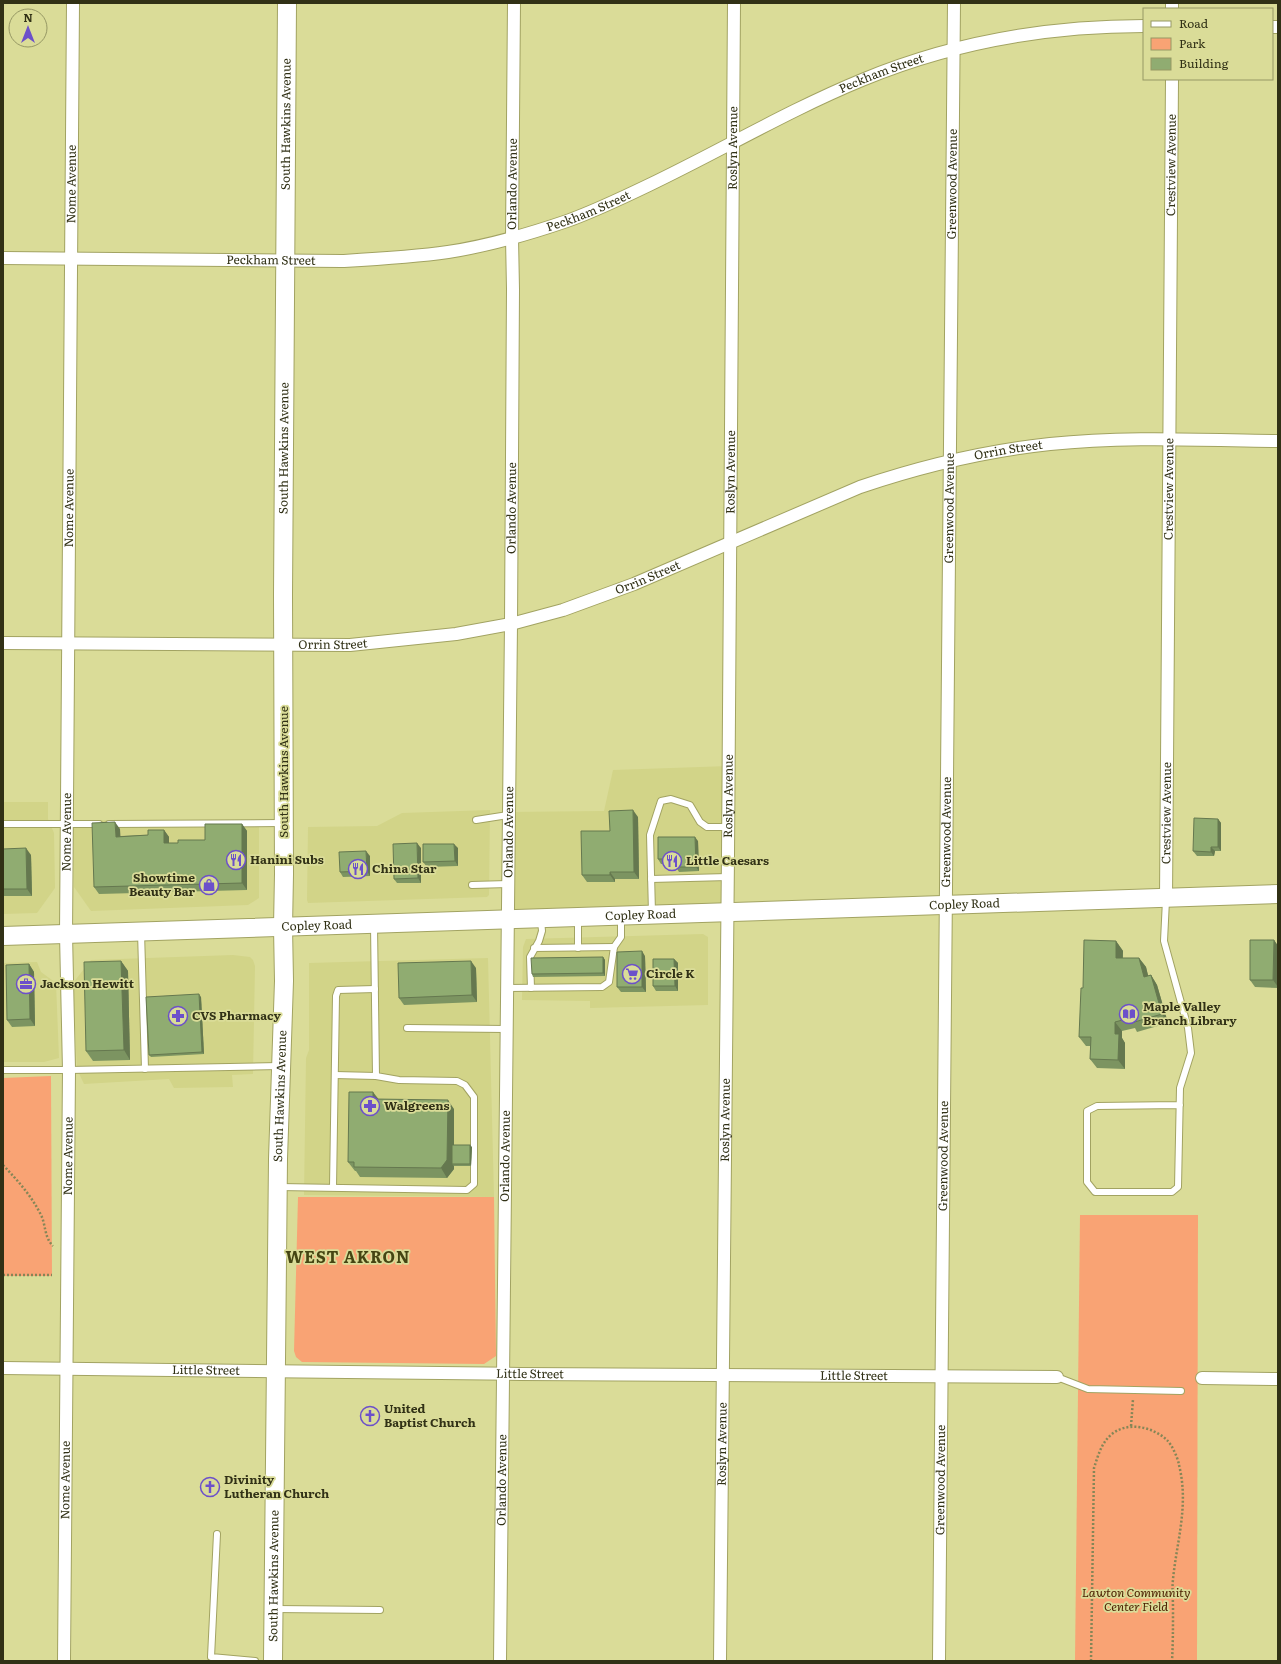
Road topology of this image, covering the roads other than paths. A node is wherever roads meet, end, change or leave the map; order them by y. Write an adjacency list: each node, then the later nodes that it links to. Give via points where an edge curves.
1 (73, 3): 12 (street, Nome Avenue)
2 (287, 3): 13 (main road, South Hawkins Avenue)
3 (514, 3): 10 (street, Orlando Avenue)
4 (734, 3): 9 (street, Roslyn Avenue)
5 (954, 3): 7 (street, Greenwood Avenue)
6 (1143, 26): 7 (street, Peckham Street, via 1043,31)
7 (953, 49): 9 (street, Peckham Street, via 862,80); 16 (street, Greenwood Avenue)
8 (1172, 80): 14 (street, Crestview Avenue)
9 (733, 142): 10 (street, Peckham Street, via 603,207); 17 (street, Roslyn Avenue)
10 (512, 238): 13 (street, Peckham Street, via 449,252 342,261); 18 (street, Orlando Avenue)
11 (3, 258): 12 (street, Peckham Street)
12 (70, 259): 13 (street, Peckham Street); 20 (street, Nome Avenue)
13 (286, 261): 21 (main road, South Hawkins Avenue)
14 (1170, 440): 15 (street, Orrin Street); 16 (street, Orrin Street, via 1109,440 1050,444); 33 (street, Crestview Avenue)
15 (1278, 442)
16 (949, 461): 17 (street, Orrin Street, via 860,487); 34 (street, Greenwood Avenue)
17 (730, 543): 18 (street, Orrin Street, via 634,584 563,610); 27 (street, Roslyn Avenue)
18 (511, 624): 21 (street, Orrin Street, via 456,634 373,644); 22 (street, Orlando Avenue)
19 (3, 643): 20 (street, Orrin Street)
20 (68, 644): 21 (street, Orrin Street); 26 (street, Nome Avenue)
21 (284, 646): 24 (main road, South Hawkins Avenue)
22 (508, 815): 23 (lane); 31 (street, Orlando Avenue)
23 (476, 820)
24 (284, 823): 26 (lane); 42 (main road, South Hawkins Avenue)
25 (3, 824): 26 (lane)
26 (67, 824): 44 (street, Nome Avenue)
27 (728, 827): 28 (street, Roslyn Avenue); 29 (lane, via 707,827 700,822 690,805 671,798 661,801 650,835)
28 (728, 877): 29 (lane); 35 (street, Roslyn Avenue)
29 (651, 879): 36 (lane)
30 (472, 884): 31 (lane)
31 (508, 884): 40 (street, Orlando Avenue)
32 (1278, 894): 33 (main road, Copley Road)
33 (1166, 898): 34 (main road, Copley Road); 60 (lane, via 1164,941 1188,1028 1191,1053 1180,1088)
34 (947, 905): 35 (main road, Copley Road); 68 (street, Greenwood Avenue)
35 (727, 911): 36 (main road, Copley Road); 67 (street, Roslyn Avenue)
36 (652, 914): 37 (main road, Copley Road)
37 (621, 915): 38 (main road, Copley Road); 46 (lane, via 621,937)
38 (578, 917): 39 (main road, Copley Road); 48 (lane)
39 (541, 918): 40 (main road, Copley Road); 47 (lane, via 542,932)
40 (508, 919): 41 (main road, Copley Road); 49 (street, Orlando Avenue)
41 (374, 924): 42 (main road, Copley Road); 51 (lane)
42 (283, 927): 43 (main road, Copley Road); 54 (main road, South Hawkins Avenue)
43 (141, 932): 44 (main road, Copley Road); 55 (lane)
44 (66, 934): 45 (main road, Copley Road); 57 (street, Nome Avenue)
45 (3, 936)
46 (614, 947): 48 (lane); 50 (lane, via 609,982 602,986)
47 (534, 948): 48 (lane); 50 (lane, via 530,957)
48 (578, 948)
49 (507, 988): 50 (lane); 53 (street, Orlando Avenue)
50 (531, 988)
51 (375, 989): 58 (lane, via 338,990); 59 (lane)
52 (407, 1028): 53 (lane)
53 (506, 1029): 66 (street, Orlando Avenue)
54 (281, 1066): 55 (lane); 61 (main road, South Hawkins Avenue)
55 (144, 1069): 57 (lane)
56 (3, 1070): 57 (lane)
57 (68, 1070): 64 (street, Nome Avenue)
58 (335, 1075): 59 (lane); 62 (lane)
59 (376, 1076): 62 (lane, via 399,1080 457,1081 466,1085 474,1097 474,1184 467,1190)
60 (1180, 1105): 60 (lane, via 1178,1187 1172,1192 1095,1192 1087,1182 1087,1111 1097,1106)
61 (278, 1187): 62 (lane); 65 (main road, South Hawkins Avenue)
62 (333, 1187)
63 (3, 1368): 64 (street, Little Street)
64 (67, 1369): 65 (street, Little Street); 76 (street, Nome Avenue)
65 (277, 1371): 66 (street, Little Street); 74 (main road, South Hawkins Avenue)
66 (502, 1374): 67 (street, Little Street); 79 (street, Orlando Avenue)
67 (723, 1375): 68 (street, Little Street); 80 (street, Roslyn Avenue)
68 (942, 1376): 69 (street, Little Street); 81 (street, Greenwood Avenue)
69 (1057, 1377): 72 (lane, via 1088,1389)
70 (1202, 1378): 71 (street)
71 (1278, 1379)
72 (1181, 1391)
73 (217, 1534): 77 (lane, via 211,1657)
74 (274, 1609): 75 (lane); 78 (main road, South Hawkins Avenue)
75 (380, 1610)
76 (64, 1661)
77 (255, 1661)
78 (273, 1661)
79 (500, 1661)
80 (720, 1661)
81 (939, 1661)

